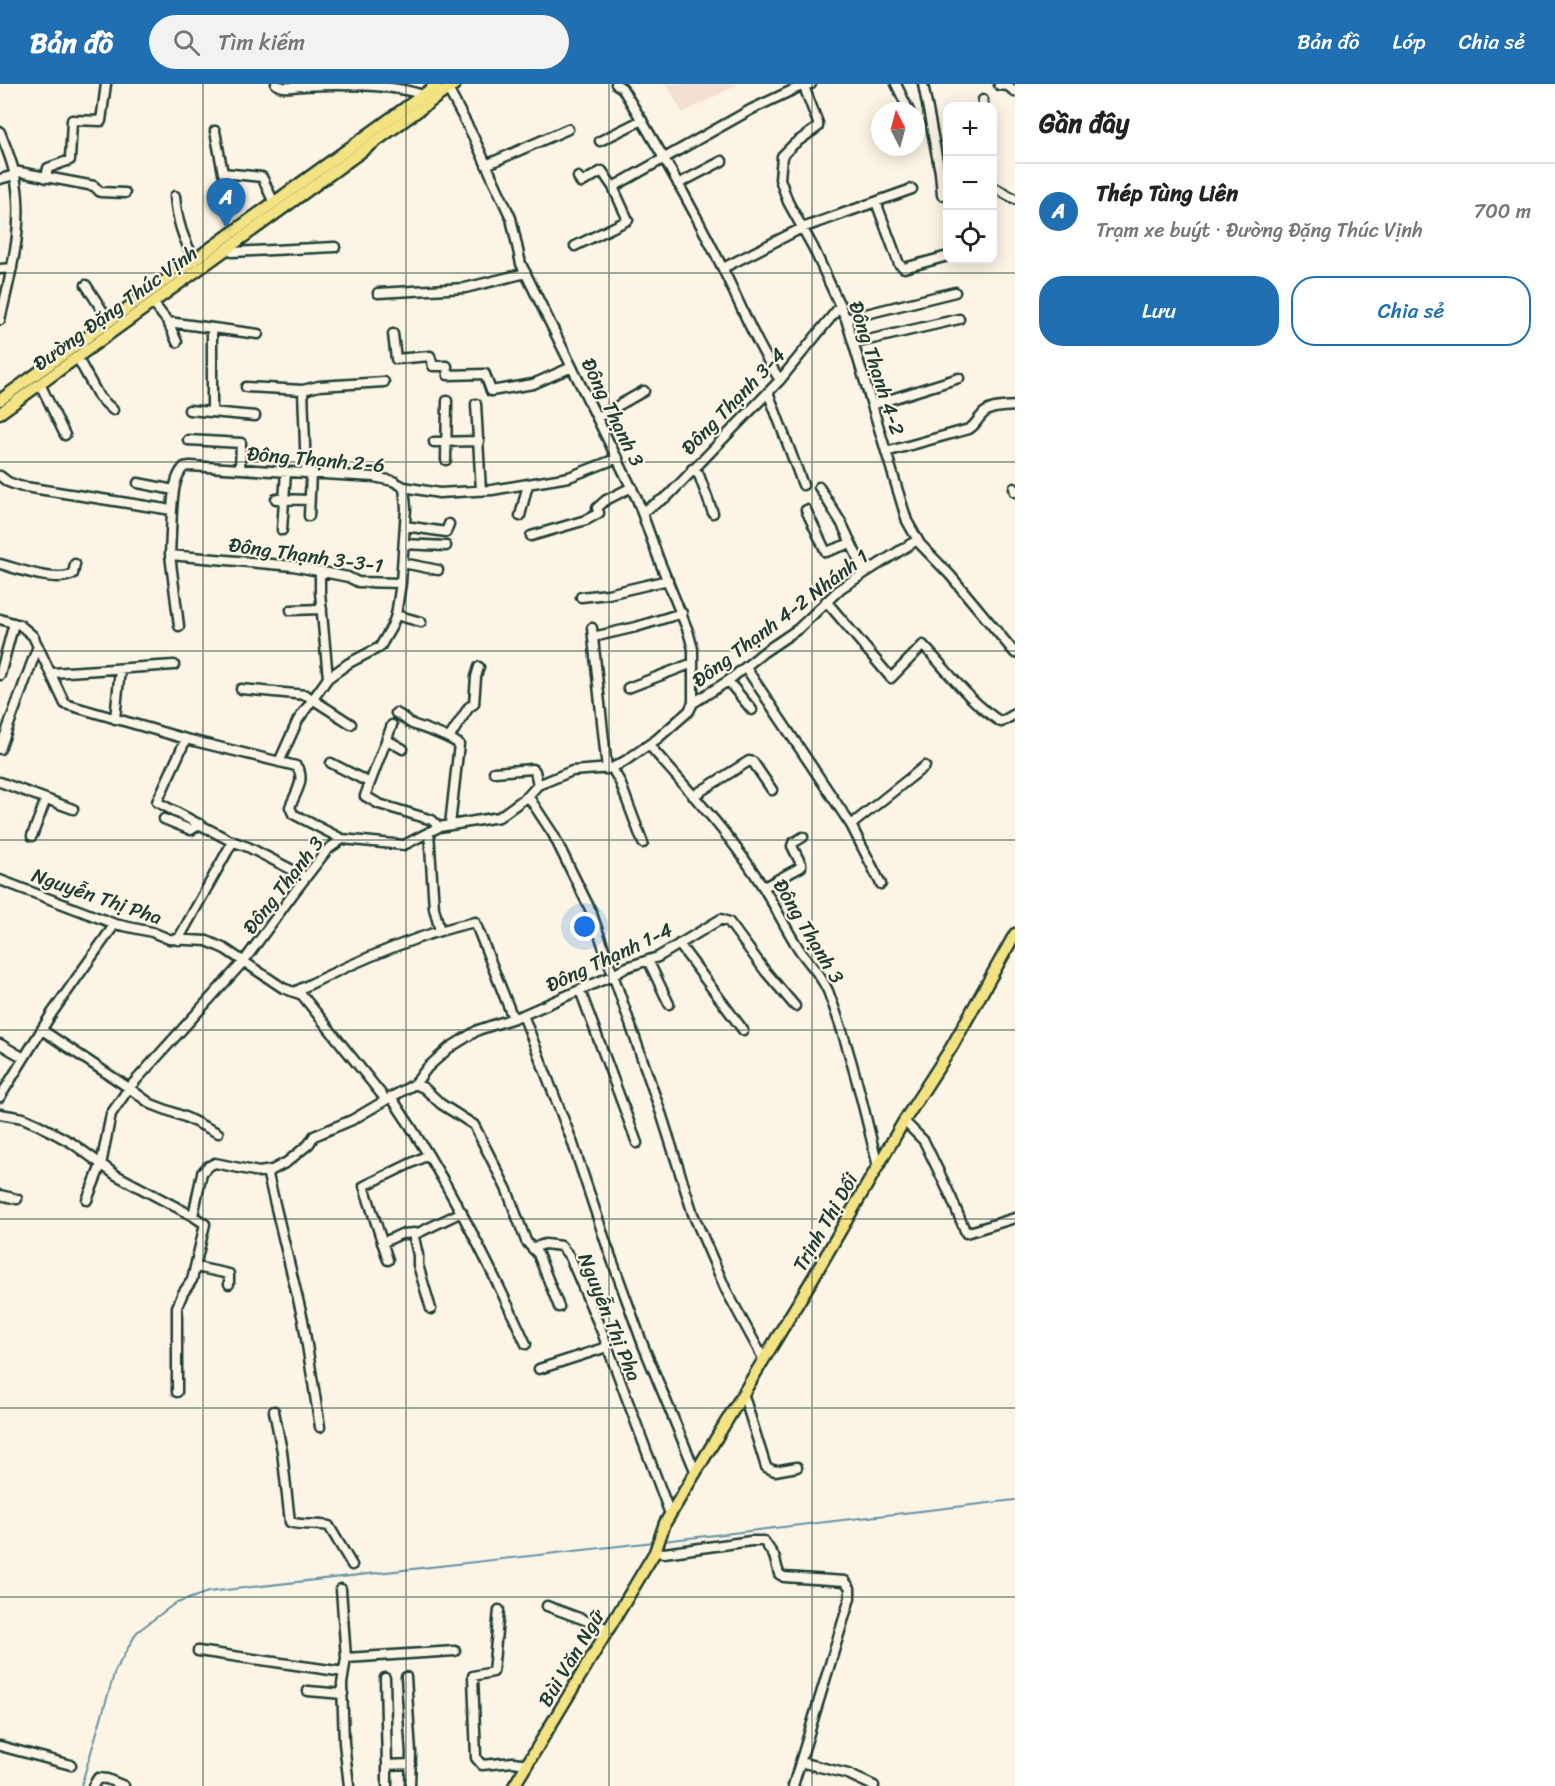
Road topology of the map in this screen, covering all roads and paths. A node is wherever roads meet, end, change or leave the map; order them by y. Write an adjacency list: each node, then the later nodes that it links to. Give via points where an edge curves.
1 (106, 84): 24 (street, via 101,121 72,120 70,160 48,168)
2 (276, 84): 6 (street, via 283,88)
3 (616, 84): 13 (street)
4 (896, 84): 12 (street)
5 (923, 84): 30 (street)
6 (302, 85): 11 (street, via 384,85 412,89)
7 (446, 85): 11 (main road, Đường Đặng Thúc Vịnh); 20 (street, Đông Thạnh 3); 38 (main road, Đường Đặng Thúc Vịnh)
8 (807, 85): 18 (street, via 752,109); 35 (street, Đông Thạnh 4-2, via 818,127 794,144 782,156 780,165 788,202)
9 (999, 86): 10 (street, via 1008,86)
10 (1015, 92)
11 (422, 95): 34 (main road, Đường Đặng Thúc Vịnh)
12 (905, 102)
13 (642, 120): 17 (street); 18 (street)
14 (568, 129): 20 (street)
15 (215, 130): 34 (street, via 223,173 262,177)
16 (0, 132): 21 (street)
17 (600, 141)
18 (664, 158): 25 (street); 26 (street)
19 (722, 161): 25 (street)
20 (486, 165): 44 (street, Đông Thạnh 3, via 511,218)
21 (15, 173): 23 (street); 24 (street); 41 (street, via 18,220)
22 (578, 177): 26 (street, via 580,183 602,171)
23 (0, 178)
24 (46, 178): 29 (street, via 94,186 100,192)
25 (678, 184): 42 (street)
26 (613, 187): 36 (street, via 628,220)
27 (912, 189): 33 (street)
28 (997, 189): 32 (street)
29 (125, 193)
30 (943, 195)
31 (175, 196): 40 (street, via 178,222)
32 (1015, 199)
33 (876, 202): 35 (street); 39 (street, via 899,264 904,268)
34 (274, 203): 40 (main road, Đường Đặng Thúc Vịnh)
35 (802, 228): 42 (street); 49 (street, Đông Thạnh 4-2)
36 (575, 246)
37 (335, 247): 38 (street, via 232,252)
38 (228, 249): 48 (main road, Đường Đặng Thúc Vịnh)
39 (943, 257)
40 (195, 260): 53 (main road, Đường Đặng Thúc Vịnh)
41 (12, 268): 43 (street); 52 (street)
42 (723, 268): 63 (street, via 753,335)
43 (0, 269)
44 (526, 273): 47 (street, via 465,288); 61 (street, Đông Thạnh 3)
45 (86, 285): 53 (street)
46 (956, 292): 50 (street)
47 (378, 293)
48 (153, 303): 54 (street); 60 (main road, Đường Đặng Thúc Vịnh)
49 (841, 305): 50 (street, Đông Thạnh 4-2); 63 (street, Đông Thạnh 3-4)
50 (846, 319): 59 (street, Đông Thạnh 4-2)
51 (959, 319): 59 (street)
52 (0, 320)
53 (109, 321): 70 (main road, Đường Đặng Thúc Vịnh)
54 (168, 322): 55 (street); 58 (street)
55 (212, 328): 56 (street); 77 (street)
56 (258, 334)
57 (393, 334): 61 (street, via 396,359 430,356 433,366 447,366 448,375 484,374 491,391 533,384)
58 (177, 342)
59 (855, 343): 73 (street, Đông Thạnh 4-2)
60 (77, 357): 65 (main road, Đường Đặng Thúc Vịnh); 75 (street, via 99,397)
61 (572, 368): 80 (street, Đông Thạnh 3)
62 (959, 378): 73 (street)
63 (780, 380): 69 (street, Đông Thạnh 3-4)
64 (384, 382): 67 (street)
65 (40, 384): 78 (main road, Đường Đặng Thúc Vịnh); 81 (street)
66 (246, 387): 67 (street)
67 (303, 390): 92 (street)
68 (644, 391): 80 (street)
69 (768, 392): 90 (street, Đông Thạnh 3-4); 96 (street)
70 (0, 400)
71 (447, 401): 85 (street)
72 (476, 404): 83 (street)
73 (872, 405): 86 (street, Đông Thạnh 4-2)
74 (1015, 406): 86 (street, via 987,410 969,429)
75 (113, 410)
76 (189, 411): 77 (street)
77 (212, 412): 79 (street)
78 (0, 413)
79 (255, 416)
80 (598, 417): 87 (street, Đông Thạnh 3)
81 (65, 435)
82 (188, 440): 89 (street, via 242,443)
83 (479, 441): 85 (street); 101 (street)
84 (434, 442): 85 (street)
85 (447, 442): 88 (street)
86 (886, 452): 114 (street, Đông Thạnh 4-2, via 907,521)
87 (618, 458): 95 (street, via 569,477); 98 (street, Đông Thạnh 3)
88 (446, 460)
89 (240, 469): 91 (street, Đông Thạnh 2-6); 100 (street, Đông Thạnh 2-6, via 190,466 181,469)
90 (692, 469): 106 (street, Đông Thạnh 3-4, via 668,496); 107 (street, via 699,475)
91 (286, 472): 92 (street, Đông Thạnh 2-6); 102 (street)
92 (309, 473): 97 (street, Đông Thạnh 2-6, via 374,477); 103 (street)
93 (0, 476): 104 (street, via 19,486)
94 (138, 483): 100 (street)
95 (528, 484): 101 (street); 109 (street)
96 (803, 485)
97 (404, 487): 101 (street, via 439,493); 111 (street, Đông Thạnh 2-6)
98 (632, 487): 106 (street, Đông Thạnh 3); 113 (street, via 606,500 597,508 599,513 586,520)
99 (819, 487): 116 (street)
100 (174, 490): 104 (street)
101 (481, 491)
102 (280, 499): 103 (street); 112 (street)
103 (309, 500): 108 (street)
104 (172, 510): 118 (street)
105 (806, 510): 116 (street, via 826,552)
106 (642, 513): 125 (street, Đông Thạnh 3)
107 (713, 513)
108 (309, 516)
109 (520, 516)
110 (449, 524): 111 (street, via 446,532)
111 (405, 526): 115 (street, Đông Thạnh 2-6)
112 (282, 530)
113 (531, 536)
114 (917, 540): 124 (street, Đông Thạnh 4-2 Nhánh 1); 138 (street, Đông Thạnh 4-2)
115 (404, 543): 117 (street); 119 (street, Đông Thạnh 2-6)
116 (851, 543): 124 (street)
117 (446, 546)
118 (170, 555): 123 (street, Đông Thạnh 3-3-1); 136 (street)
119 (403, 563): 122 (street); 126 (street, Đông Thạnh 2-6)
120 (0, 564): 121 (street, via 24,573 66,577 74,574)
121 (75, 564)
122 (438, 570)
123 (320, 571): 126 (street, Đông Thạnh 3-3-1, via 358,582); 129 (street)
124 (865, 573): 128 (street, Đông Thạnh 4-2 Nhánh 1)
125 (668, 580): 127 (street); 131 (street, Đông Thạnh 3)
126 (401, 583): 132 (street, Đông Thạnh 2-6)
127 (580, 597)
128 (826, 601): 142 (street, Đông Thạnh 4-2 Nhánh 1, via 798,629); 154 (street, via 891,678 923,645 986,712 1001,722)
129 (322, 609): 130 (street); 146 (street)
130 (291, 610)
131 (681, 613): 139 (street, Đông Thạnh 3, via 693,649); 167 (street, via 636,627 593,632)
132 (396, 615): 134 (street); 146 (street, Đông Thạnh 2-6, via 380,647)
133 (0, 619): 135 (street)
134 (421, 622)
135 (14, 623): 137 (street, via 33,636); 145 (street)
136 (179, 626)
137 (38, 646): 144 (street); 162 (street)
138 (1015, 653)
139 (693, 663): 148 (street); 151 (street, Đông Thạnh 3)
140 (174, 665): 143 (street)
141 (479, 667): 158 (street, via 474,704)
142 (746, 668): 147 (street, Đông Thạnh 4-2 Nhánh 1); 180 (street)
143 (120, 669): 144 (street); 155 (street)
144 (52, 674): 155 (street, via 65,704)
145 (0, 675)
146 (328, 678): 150 (street, Đông Thạnh 2-6)
147 (728, 681): 151 (street, Đông Thạnh 4-2 Nhánh 1); 152 (street)
148 (628, 688)
149 (242, 689): 150 (street)
150 (313, 699): 156 (street); 164 (street, Đông Thạnh 2-6, via 298,720)
151 (693, 703): 161 (street, Đông Thạnh 3, via 689,711)
152 (752, 710)
153 (396, 713): 158 (street)
154 (1015, 714)
155 (115, 719): 159 (street)
156 (351, 724)
157 (392, 725): 160 (street)
158 (449, 738): 179 (street, via 459,744)
159 (186, 739): 164 (street); 178 (street, via 158,802)
160 (387, 740): 163 (street); 170 (street)
161 (649, 745): 167 (street, Đông Thạnh 3); 174 (street, Đông Thạnh 3)
162 (0, 749)
163 (403, 749)
164 (279, 762): 185 (street, via 301,771 290,807 293,814)
165 (332, 763): 170 (street)
166 (925, 766): 180 (street)
167 (609, 768): 171 (street, Đông Thạnh 3, via 572,771); 187 (street, via 621,782)
168 (494, 772): 171 (street, via 532,769)
169 (0, 782): 175 (street)
170 (370, 783): 181 (street, via 365,796 425,817)
171 (538, 785): 173 (street, Đông Thạnh 3)
172 (772, 790): 174 (street, via 749,761)
173 (528, 796): 179 (street, Đông Thạnh 3, via 499,817); 199 (street, via 553,834 591,910)
174 (693, 796): 191 (street, Đông Thạnh 3)
175 (46, 799): 176 (street); 183 (street)
176 (73, 809)
177 (164, 819): 178 (street, via 191,830)
178 (200, 824): 186 (street)
179 (450, 825): 181 (street, Đông Thạnh 3)
180 (851, 825): 190 (street)
181 (439, 827): 182 (street, Đông Thạnh 3)
182 (429, 832): 185 (street, Đông Thạnh 3, via 404,844); 193 (street, via 434,908)
183 (32, 836)
184 (803, 837): 191 (street, via 792,846 801,867)
185 (342, 839): 188 (street, Đông Thạnh 3, via 327,850)
186 (233, 842): 188 (street); 195 (street)
187 (643, 843)
188 (306, 876): 198 (street, Đông Thạnh 3)
189 (0, 880): 192 (street, Nguyễn Thị Pha)
190 (880, 884)
191 (764, 887): 220 (street, Đông Thạnh 3, via 827,991 867,1118)
192 (115, 924): 195 (street, Nguyễn Thị Pha); 206 (street)
193 (440, 931): 201 (street, via 334,972); 205 (street, via 475,922)
194 (1015, 934): 215 (main road, Trịnh Thị Dối, via 951,1048)
195 (178, 940): 198 (street, Nguyễn Thị Pha, via 207,942)
196 (679, 944): 197 (street, Đông Thạnh 1-4); 203 (street, Đông Thạnh 1-4, via 721,919 729,922); 207 (street)
197 (648, 960): 199 (street, Đông Thạnh 1-4); 202 (street)
198 (244, 961): 201 (street, Nguyễn Thị Pha); 211 (street)
199 (614, 975): 200 (street, Đông Thạnh 1-4); 238 (street, via 693,1214 726,1290)
200 (579, 990): 204 (street, Đông Thạnh 1-4); 217 (street)
201 (294, 992): 213 (street, Nguyễn Thị Pha, via 302,995)
202 (669, 1004)
203 (795, 1006)
204 (523, 1015): 205 (street, Đông Thạnh 1-4); 245 (street, via 643,1345)
205 (513, 1018): 210 (street, Đông Thạnh 1-4, via 478,1030 449,1048)
206 (42, 1030): 209 (street); 211 (street)
207 (743, 1030)
208 (0, 1044): 209 (street)
209 (24, 1058): 212 (street)
210 (415, 1084): 213 (street); 230 (street, via 474,1125)
211 (129, 1088): 216 (street, via 151,1104); 219 (street, via 111,1114)
212 (0, 1097)
213 (389, 1098): 218 (street, Nguyễn Thị Pha); 221 (street, via 314,1136 287,1162)
214 (0, 1114): 219 (street, via 39,1125 72,1143)
215 (904, 1121): 220 (main road, Trịnh Thị Dối); 227 (street, via 924,1141 966,1233)
216 (218, 1133)
217 (637, 1143)
218 (428, 1155): 225 (street, Nguyễn Thị Pha); 229 (street, via 364,1186)
219 (101, 1166): 224 (street); 226 (street)
220 (878, 1167): 238 (main road, Trịnh Thị Dối)
221 (267, 1171): 226 (street, via 215,1163 207,1167 202,1173); 243 (street, via 303,1320)
222 (0, 1196): 223 (street)
223 (16, 1199)
224 (87, 1200)
225 (462, 1212): 228 (street); 236 (street, Nguyễn Thị Pha)
226 (192, 1216): 232 (street, via 205,1224)
227 (1015, 1218)
228 (413, 1233): 229 (street); 235 (street)
229 (382, 1243): 231 (street)
230 (532, 1248): 234 (street); 237 (street, Nguyễn Thị Pha, via 545,1244 561,1246 570,1257)
231 (388, 1260)
232 (196, 1267): 233 (street, via 230,1274); 240 (street, via 177,1307)
233 (228, 1284)
234 (559, 1307)
235 (431, 1309)
236 (526, 1344)
237 (607, 1347): 239 (street); 246 (street, Nguyễn Thị Pha)
238 (763, 1358): 241 (main road, Trịnh Thị Dối)
239 (539, 1369)
240 (177, 1392)
241 (743, 1393): 244 (street, via 766,1467 775,1471); 245 (main road, Trịnh Thị Dối)
242 (274, 1411): 249 (street, via 290,1522 329,1526)
243 (320, 1427)
244 (797, 1467)
245 (696, 1473): 246 (main road, Trịnh Thị Dối)
246 (670, 1514): 247 (main road, Trịnh Thị Dối)
247 (663, 1527): 248 (main road, Bùi Văn Ngữ)
248 (656, 1549): 253 (main road, Bùi Văn Ngữ); 263 (street, via 664,1553 764,1541 784,1577 845,1581 850,1588)
249 (352, 1565)
250 (341, 1589): 256 (street)
251 (547, 1606): 253 (street)
252 (499, 1610): 265 (street, via 494,1672 473,1676 476,1758 482,1765)
253 (609, 1629): 265 (main road, Bùi Văn Ngữ)
254 (198, 1651): 257 (street)
255 (455, 1651): 256 (street)
256 (346, 1658): 257 (street)
257 (344, 1672): 261 (street)
258 (406, 1677): 264 (street)
259 (385, 1678): 267 (street)
260 (308, 1691): 261 (street)
261 (343, 1694): 270 (street)
262 (0, 1746): 266 (street)
263 (800, 1762): 274 (street); 275 (street, via 848,1774)
264 (411, 1764): 267 (street); 272 (street)
265 (527, 1764): 273 (main road, Bùi Văn Ngữ)
266 (71, 1765)
267 (387, 1765): 271 (street)
268 (93, 1786): 269 (street, via 98,1778)
269 (124, 1786)
270 (349, 1786)
271 (387, 1786)
272 (410, 1786)
273 (514, 1786)
274 (793, 1786)
275 (874, 1786)

